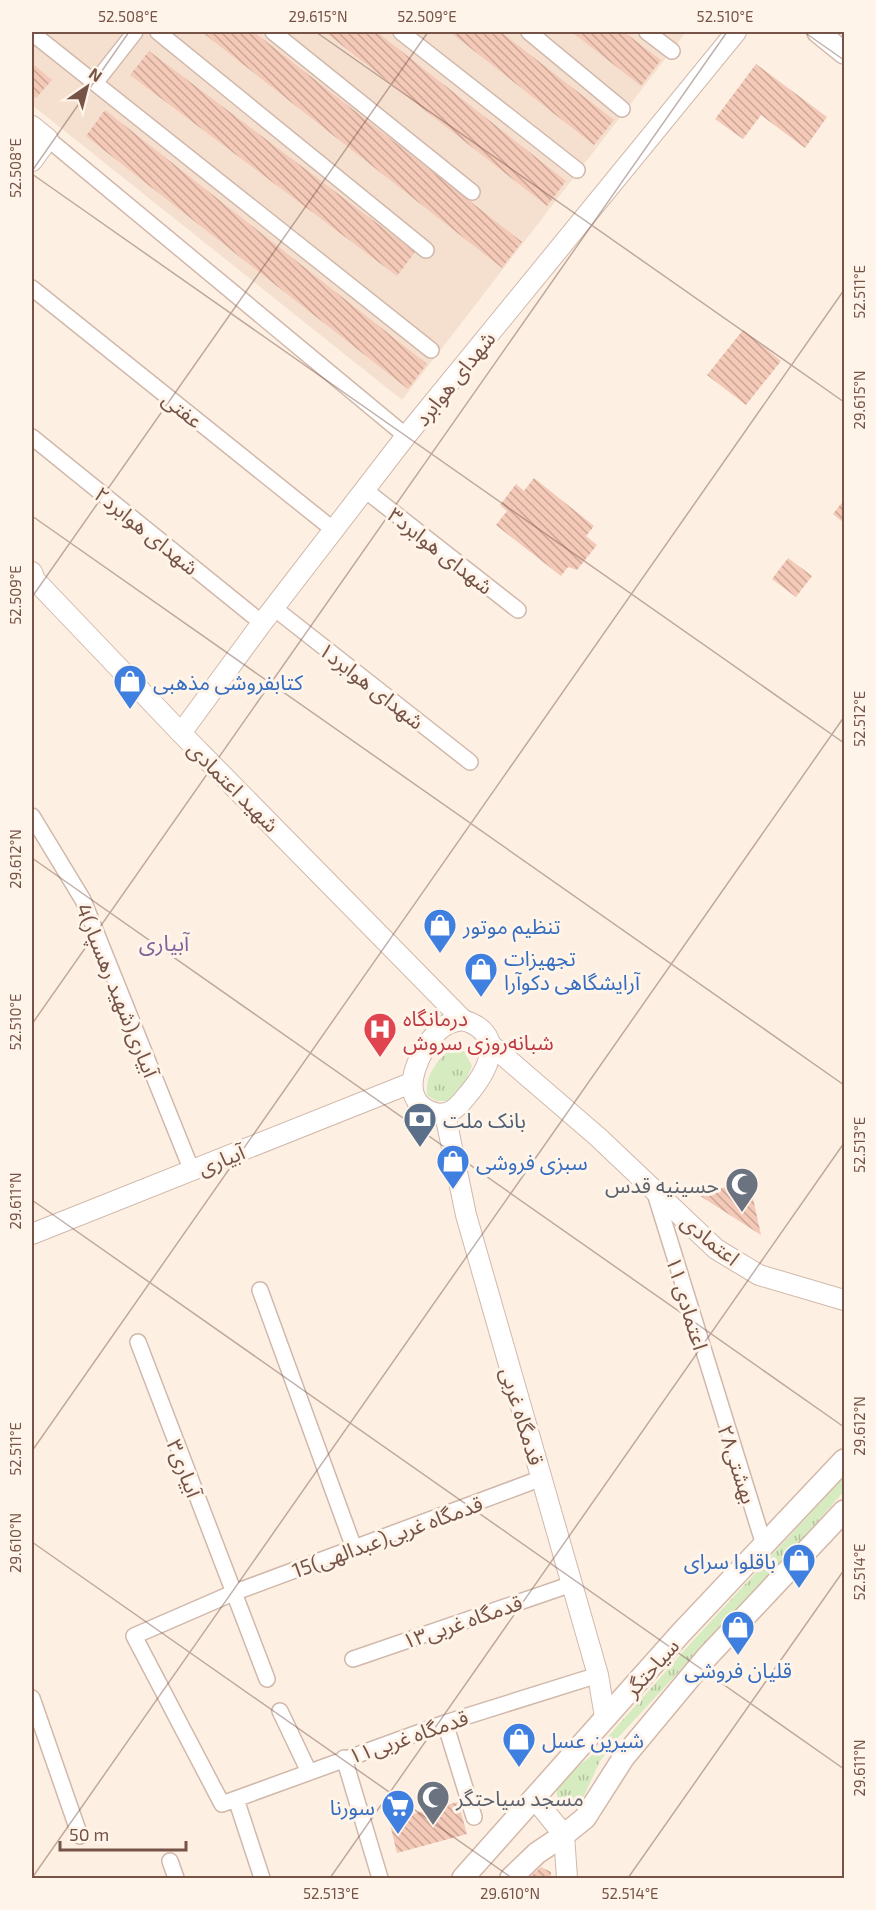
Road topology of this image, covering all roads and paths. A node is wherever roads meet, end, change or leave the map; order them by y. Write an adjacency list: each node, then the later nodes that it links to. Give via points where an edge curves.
1 (135, 32): 12 (street)
2 (158, 32): 19 (street)
3 (273, 32): 18 (street)
4 (401, 32): 17 (street)
5 (529, 32): 13 (street)
6 (647, 32): 10 (street)
7 (736, 32): 22 (street, شهدای هوابرد)
8 (818, 32): 11 (main road)
9 (32, 33): 12 (street)
10 (672, 51)
11 (844, 53)
12 (95, 83): 21 (street)
13 (622, 109)
14 (32, 126): 15 (street)
15 (48, 139): 16 (street); 22 (street)
16 (32, 161)
17 (577, 170)
18 (472, 192)
19 (426, 250)
20 (32, 288): 25 (street, عفتی)
21 (431, 350)
22 (406, 436): 24 (street, شهدای هوابرد)
23 (32, 437): 28 (street, شهدای هوابرد۲)
24 (365, 490): 25 (street, شهدای هوابرد); 27 (street, ۳شهدای هوابرد)
25 (335, 531): 28 (street, شهدای هوابرد)
26 (33, 577): 29 (street, شهید اعتمادی)
27 (518, 610)
28 (268, 616): 29 (street, شهدای هوابرد); 30 (street, شهدای هوابرد۱)
29 (181, 733): 32 (street, شهید اعتمادی)
30 (471, 762)
31 (32, 816): 38 (street, 4آبیاری(شهید رهسپار), via 83,900)
32 (435, 989): 33 (street, شهید اعتمادی); 34 (street)
33 (463, 1020): 34 (street); 35 (street, via 477,1024)
34 (439, 1029): 36 (street, via 426,1047)
35 (490, 1044): 37 (street, via 490,1058 475,1086 454,1110); 39 (street, اعتمادی)
36 (411, 1083): 37 (street, via 422,1106); 38 (street, آبیاری)
37 (445, 1114): 46 (street, قدمگاه غربی, via 466,1215)
38 (192, 1171): 40 (street, آبیاری)
39 (653, 1188): 42 (street, اعتمادی, via 716,1249 759,1275); 44 (street, ۱۱ اعتمادی)
40 (32, 1234)
41 (260, 1290): 49 (street)
42 (844, 1300)
43 (138, 1342): 51 (street, آبیاری۳)
44 (712, 1383): 48 (street, ۲۸بهشتی)
45 (844, 1460): 48 (main road, سیاحتگر)
46 (542, 1478): 49 (street, 15قدمگاه غربی(عبدالهی)); 50 (street, قدمگاه غربی)
47 (844, 1511): 53 (main road, سیاحتگر)
48 (764, 1545): 52 (main road, سیاحتگر)
49 (354, 1548): 51 (street, 15قدمگاه غربی(عبدالهی))
50 (572, 1584): 54 (street, قدمگاه غربی۱۳); 55 (street, قدمگاه غربی)
51 (233, 1593): 56 (street, آبیاری۳); 65 (street, 15قدمگاه غربی(عبدالهی), via 134,1636)
52 (680, 1634): 53 (main road); 59 (main road, سیاحتگر)
53 (707, 1657): 67 (main road, سیاحتگر, via 624,1757 585,1818)
54 (353, 1659)
55 (598, 1676): 59 (street, قدمگاه غربی); 60 (street, قدمگاه غربی۱۱)
56 (267, 1679)
57 (32, 1698): 61 (street)
58 (280, 1711): 63 (street)
59 (605, 1717): 64 (main road, سیاحتگر)
60 (445, 1723): 62 (street, قدمگاه غربی۱۱); 66 (street)
61 (37, 1729): 68 (street)
62 (344, 1758): 63 (street, قدمگاه غربی۱۱); 72 (street)
63 (309, 1772): 65 (street, قدمگاه غربی۱۱)
64 (534, 1798): 67 (street); 73 (main road, سیاحتگر)
65 (229, 1801): 71 (street)
66 (474, 1817)
67 (564, 1835): 74 (main road, سیاحتگر, via 537,1853); 75 (street)
68 (80, 1836)
69 (170, 1861): 70 (street)
70 (176, 1878)
71 (262, 1878)
72 (380, 1878)
73 (463, 1878)
74 (511, 1878)
75 (567, 1878)

